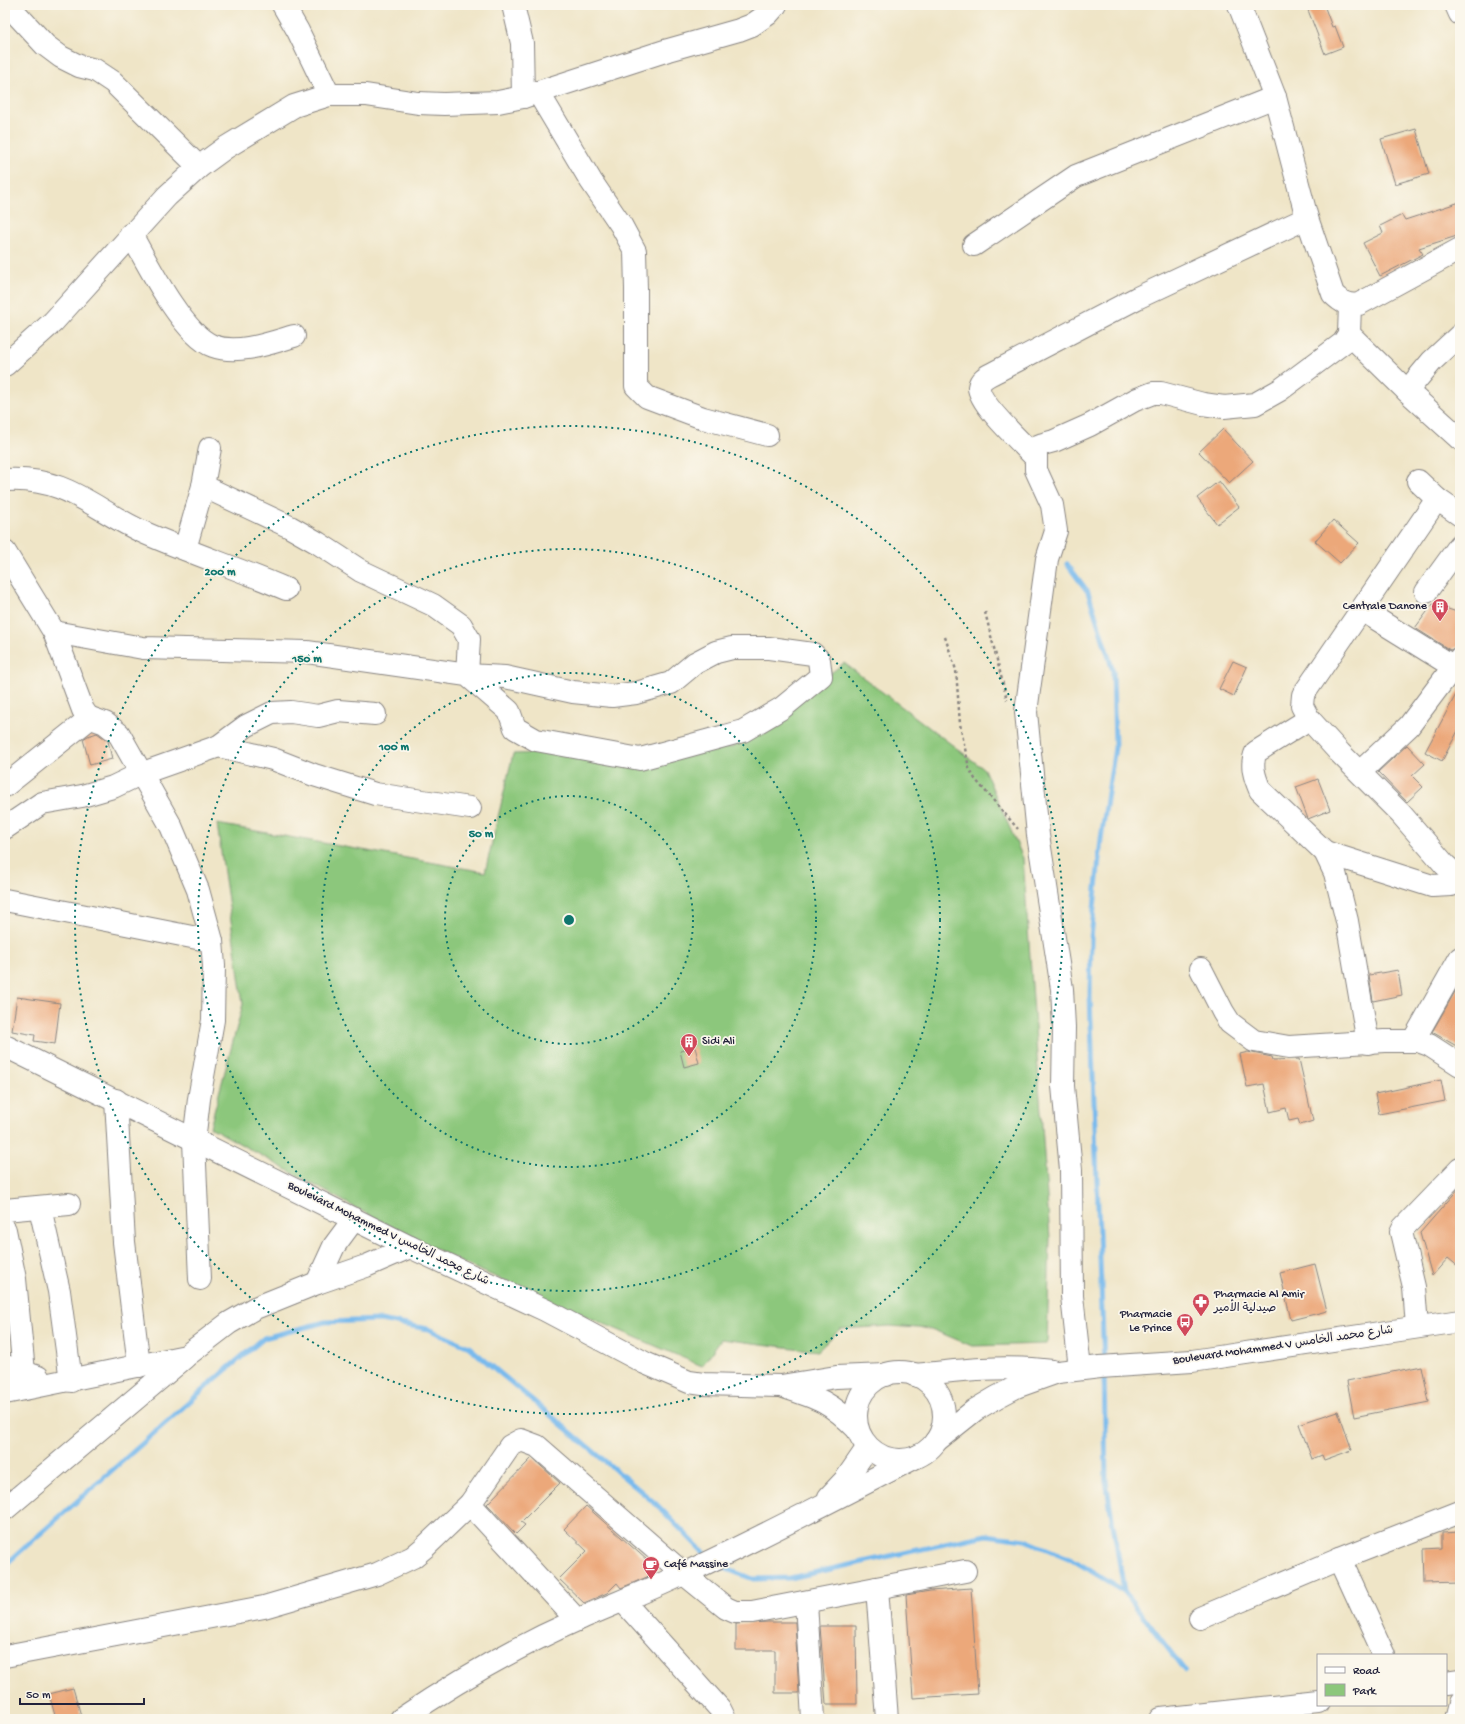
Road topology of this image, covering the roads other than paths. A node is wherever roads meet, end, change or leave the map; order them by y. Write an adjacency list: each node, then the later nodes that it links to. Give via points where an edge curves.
1 (8, 5): 11 (street, via 45,45 61,57 95,70 112,82)
2 (283, 5): 8 (street)
3 (513, 5): 9 (street)
4 (776, 5): 9 (street, via 752,25 739,30 585,75)
5 (1239, 5): 10 (street)
6 (1456, 5): 7 (street)
7 (1460, 14)
8 (329, 95): 9 (street, via 366,95 444,104 498,102); 11 (street, via 294,106)
9 (531, 95): 22 (street, via 621,225 635,251 636,386 646,397 703,418)
10 (1275, 97): 12 (street); 14 (street, via 1076,176)
11 (198, 167): 13 (street)
12 (1307, 218): 16 (street, via 1330,286 1339,300); 25 (street, via 1137,298 985,378 979,389 985,404)
13 (131, 234): 19 (street, via 157,283 188,325 206,342 224,348 252,347); 20 (street, via 53,322)
14 (974, 245)
15 (1460, 249): 16 (street, via 1370,299)
16 (1350, 305): 17 (street)
17 (1349, 334): 21 (street); 25 (street, via 1327,357 1255,404 1224,407 1153,393 1090,425 1038,446)
18 (1460, 335): 21 (street, via 1432,360)
19 (294, 336)
20 (5, 366)
21 (1407, 391): 23 (street)
22 (767, 435)
23 (1460, 439)
24 (210, 448): 28 (street)
25 (1035, 457): 75 (street, via 1036,470 1052,505 1056,531 1048,559 1026,712 1038,835 1062,989 1062,1086 1071,1170 1072,1296)
26 (5, 480): 32 (street, via 24,479 66,489 143,532)
27 (1418, 481): 29 (street)
28 (203, 486): 32 (street); 39 (street, via 290,527 362,571 433,605 461,625 469,639)
29 (1437, 499): 30 (street); 36 (street)
30 (1460, 515)
31 (1460, 545): 35 (street)
32 (185, 549): 34 (street)
33 (5, 552): 37 (street)
34 (286, 589)
35 (1426, 592)
36 (1362, 610): 38 (street); 42 (street, via 1303,695 1302,706)
37 (54, 632): 39 (street, via 143,648 307,652); 41 (street, via 81,704)
38 (1457, 662): 44 (street, via 1409,726)
39 (467, 675): 39 (street, via 509,711 515,728 536,740 640,758 743,731 782,708 821,676 819,660 813,654 769,648 732,648 716,652 695,663 671,683 621,696 573,692 505,677)
40 (375, 714): 43 (street, via 338,711 318,716 291,712 272,713 246,726)
41 (90, 718): 45 (street, via 120,734); 46 (street)
42 (1309, 719): 44 (street); 49 (street, via 1256,752 1252,765 1260,790)
43 (219, 746): 45 (street); 47 (street, via 273,759 375,794)
44 (1360, 772): 50 (street)
45 (140, 774): 48 (street, via 113,787 42,804); 53 (street, via 172,826 198,890)
46 (5, 786)
47 (470, 808)
48 (5, 828)
49 (1325, 852): 51 (street, via 1432,886); 57 (street, via 1335,873 1347,921)
50 (1460, 878)
51 (1460, 882)
52 (5, 900): 53 (street)
53 (212, 941): 61 (street, via 213,1020 198,1099)
54 (1459, 966): 56 (street)
55 (1201, 969): 57 (street, via 1230,1023 1254,1041 1290,1047)
56 (1413, 1041): 57 (street); 59 (street, via 1430,1045)
57 (1368, 1042)
58 (5, 1046): 60 (street, Boulevard Mohammed V شارع محمد الخامس)
59 (1460, 1065)
60 (116, 1100): 61 (street, Boulevard Mohammed V شارع محمد الخامس); 74 (street, via 124,1242)
61 (194, 1141): 66 (street, Boulevard Mohammed V شارع محمد الخامس); 69 (street)
62 (1460, 1169): 72 (street, via 1401,1232 1414,1287)
63 (69, 1204): 64 (street)
64 (40, 1208): 65 (street); 80 (street, via 59,1291)
65 (5, 1210)
66 (354, 1219): 68 (street, Boulevard Mohammed V شارع محمد الخامس); 70 (street, via 334,1246)
67 (5, 1230): 76 (street, via 15,1279)
68 (410, 1247): 70 (street); 81 (street, Boulevard Mohammed V شارع محمد الخامس, via 545,1310 645,1363 689,1382)
69 (200, 1279)
70 (317, 1283): 73 (street, via 268,1302 243,1315)
71 (1460, 1321): 72 (street, Boulevard Mohammed V شارع محمد الخامس)
72 (1417, 1327): 75 (street, Boulevard Mohammed V شارع محمد الخامس, via 1192,1360)
73 (186, 1356): 74 (street); 88 (street)
74 (139, 1366): 80 (street)
75 (1090, 1368): 77 (street, Boulevard Mohammed V شارع محمد الخامس)
76 (15, 1369): 80 (street)
77 (1058, 1372): 79 (street, Boulevard Mohammed V شارع محمد الخامس, via 1030,1368 997,1368); 84 (street, Boulevard Mohammed V شارع محمد الخامس, via 1016,1387 997,1397 975,1410)
78 (886, 1375): 79 (street); 81 (street, Boulevard Mohammed V شارع محمد الخامس, via 842,1376); 83 (street, via 876,1379 861,1396 856,1412)
79 (914, 1375): 84 (street, via 926,1381 942,1402 942,1429)
80 (64, 1382): 82 (street)
81 (781, 1386): 83 (street, Boulevard Mohammed V شارع محمد الخامس, via 825,1401 841,1412)
82 (5, 1393)
83 (863, 1438): 85 (street, via 879,1455 892,1460); 87 (street, via 846,1479)
84 (936, 1441): 85 (street, via 929,1450)
85 (918, 1456): 87 (street)
86 (470, 1504): 92 (street, via 510,1446 518,1441 524,1441 537,1446); 97 (street); 99 (street, via 413,1557 371,1576 264,1608)
87 (818, 1508): 92 (street)
88 (5, 1509)
89 (1460, 1512): 90 (street)
90 (1340, 1559): 96 (street); 98 (street)
91 (965, 1571): 93 (street)
92 (687, 1572): 94 (street); 95 (street, via 726,1608 735,1612 752,1612)
93 (878, 1588): 95 (street); 107 (street)
94 (623, 1601): 97 (street); 105 (street, via 720,1709)
95 (806, 1602): 106 (street)
96 (1200, 1618)
97 (577, 1620): 104 (street, via 486,1666)
98 (1384, 1654)
99 (5, 1656)
100 (1460, 1682): 101 (street)
101 (1447, 1684)
102 (1317, 1702): 108 (street)
103 (1460, 1703): 109 (street)
104 (401, 1719)
105 (725, 1719)
106 (813, 1719)
107 (887, 1719)
108 (1160, 1719)
109 (1456, 1719)

